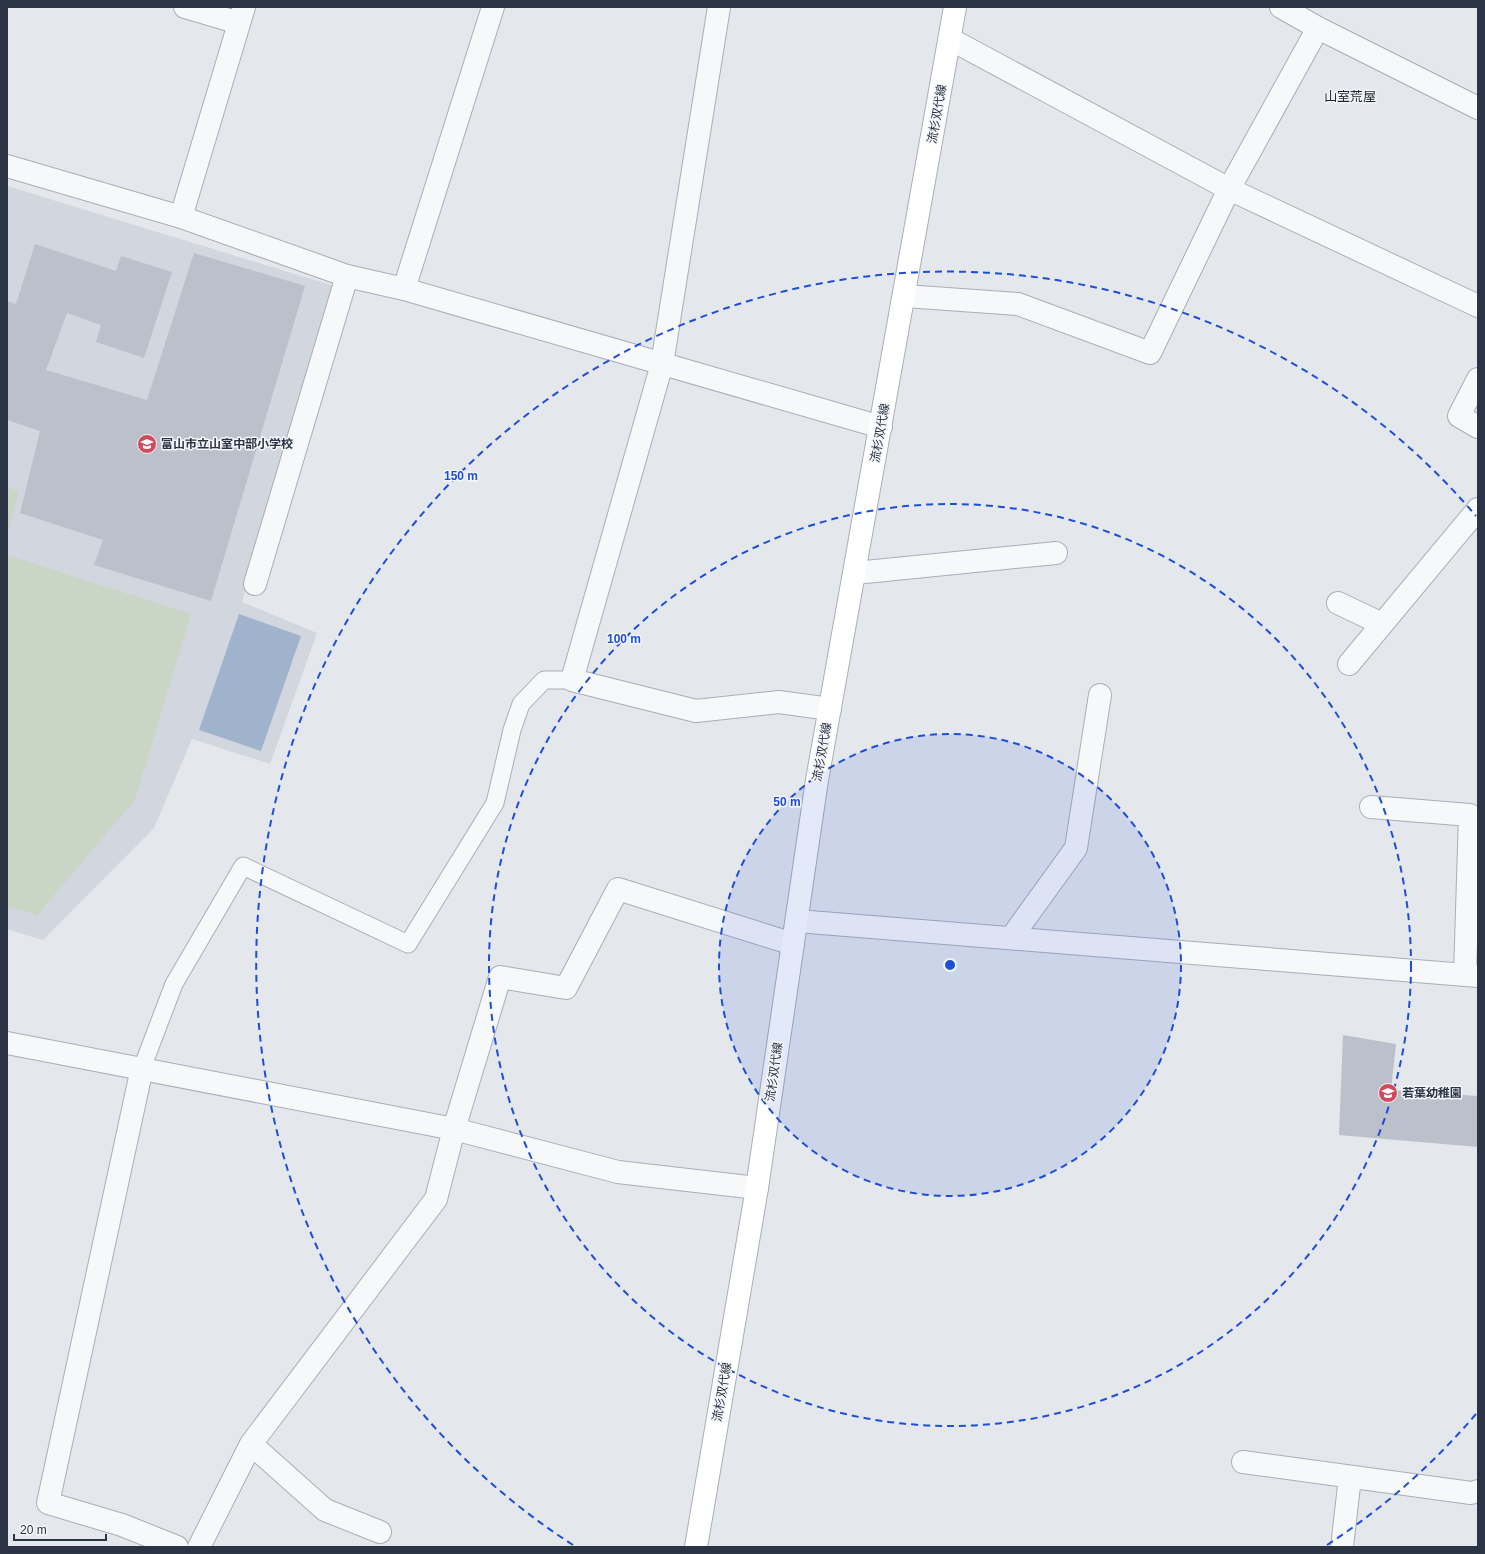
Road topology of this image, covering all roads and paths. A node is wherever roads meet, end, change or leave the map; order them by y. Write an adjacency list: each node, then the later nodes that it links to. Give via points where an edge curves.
1 (185, 7): 6 (street)
2 (493, 7): 14 (street)
3 (719, 7): 17 (street)
4 (955, 7): 8 (main road, 流杉双代線)
5 (1281, 7): 7 (street)
6 (241, 15): 12 (street)
7 (1318, 28): 9 (street); 11 (street)
8 (950, 39): 11 (street); 15 (main road, 流杉双代線)
9 (1478, 108)
10 (7, 166): 12 (street)
11 (1229, 189): 15 (street, via 1150,353 1018,304); 16 (street)
12 (181, 217): 13 (street)
13 (347, 276): 14 (street); 24 (street)
14 (404, 289): 17 (street)
15 (905, 296): 19 (main road, 流杉双代線)
16 (1478, 306)
17 (662, 364): 19 (street); 28 (street)
18 (1478, 379): 20 (street, via 1458,416)
19 (881, 427): 23 (main road, 流杉双代線)
20 (1478, 427)
21 (1478, 509): 26 (street)
22 (1056, 553): 23 (street)
23 (855, 573): 30 (main road, 流杉双代線)
24 (255, 584)
25 (1338, 603): 26 (street)
26 (1382, 624): 27 (street)
27 (1349, 664)
28 (572, 680): 30 (street, via 696,711 779,702); 37 (lane, via 544,680 521,704 512,730 496,803 408,944 243,866 174,984)
29 (1100, 695): 33 (street, via 1076,848)
30 (830, 709): 32 (main road, 流杉双代線)
31 (1371, 807): 35 (street, via 1470,815)
32 (797, 920): 33 (street); 34 (main road, 流杉双代線)
33 (1011, 938): 35 (street)
34 (793, 944): 38 (street, via 618,889 566,988 500,977); 39 (main road, 流杉双代線)
35 (1471, 976)
36 (7, 1043): 37 (street)
37 (142, 1068): 38 (street); 45 (street, via 48,1503 122,1525)
38 (454, 1129): 39 (street, via 618,1172); 40 (street, via 436,1200)
39 (757, 1188): 47 (main road, 流杉双代線)
40 (251, 1444): 44 (street, via 325,1510); 46 (street)
41 (1243, 1462): 42 (street)
42 (1350, 1477): 43 (street, via 1472,1493); 48 (street)
43 (1478, 1491)
44 (380, 1532)
45 (177, 1547)
46 (199, 1547)
47 (696, 1547)
48 (1342, 1547)

